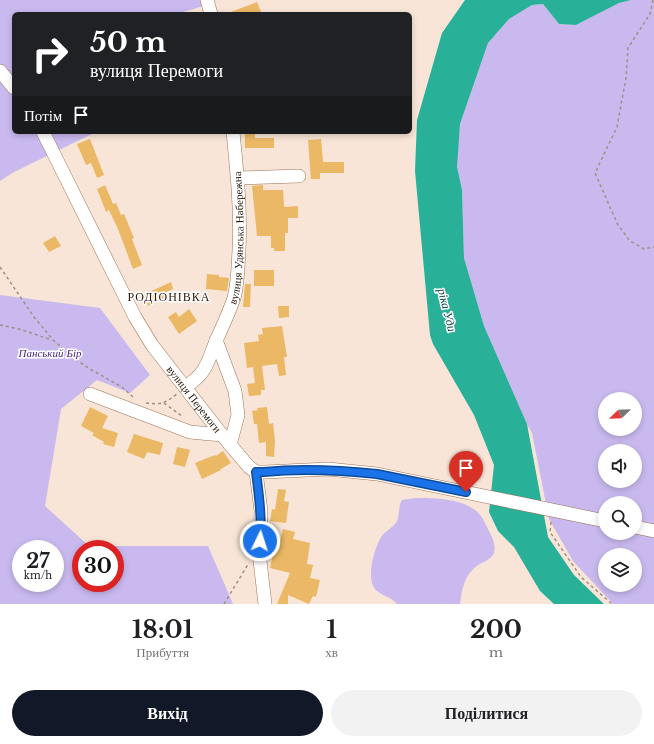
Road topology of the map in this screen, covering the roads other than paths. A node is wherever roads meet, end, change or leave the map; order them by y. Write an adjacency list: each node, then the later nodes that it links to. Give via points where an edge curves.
1 (207, 0): 2 (street)
2 (210, 12)
3 (0, 71): 4 (street)
4 (12, 86)
5 (44, 134): 10 (street, вулиця Перемоги, via 135,317 152,345)
6 (233, 134): 8 (street, вулиця Удянська Набережна)
7 (298, 176): 8 (street)
8 (238, 178): 9 (street, вулиця Удянська Набережна, via 240,220 237,284)
9 (216, 340): 10 (street, вулиця Удянська Набережна, via 205,368 197,379); 13 (street, via 236,391 238,415)
10 (185, 387): 12 (street, вулиця Перемоги)
11 (90, 394): 12 (street, via 190,432)
12 (222, 435): 13 (street, вулиця Перемоги)
13 (230, 445): 14 (street, вулиця Перемоги)
14 (256, 472): 15 (street, via 328,469 363,472); 18 (street, via 261,511 260,561)
15 (598, 520)
16 (642, 529): 17 (street)
17 (654, 532)
18 (265, 604)

